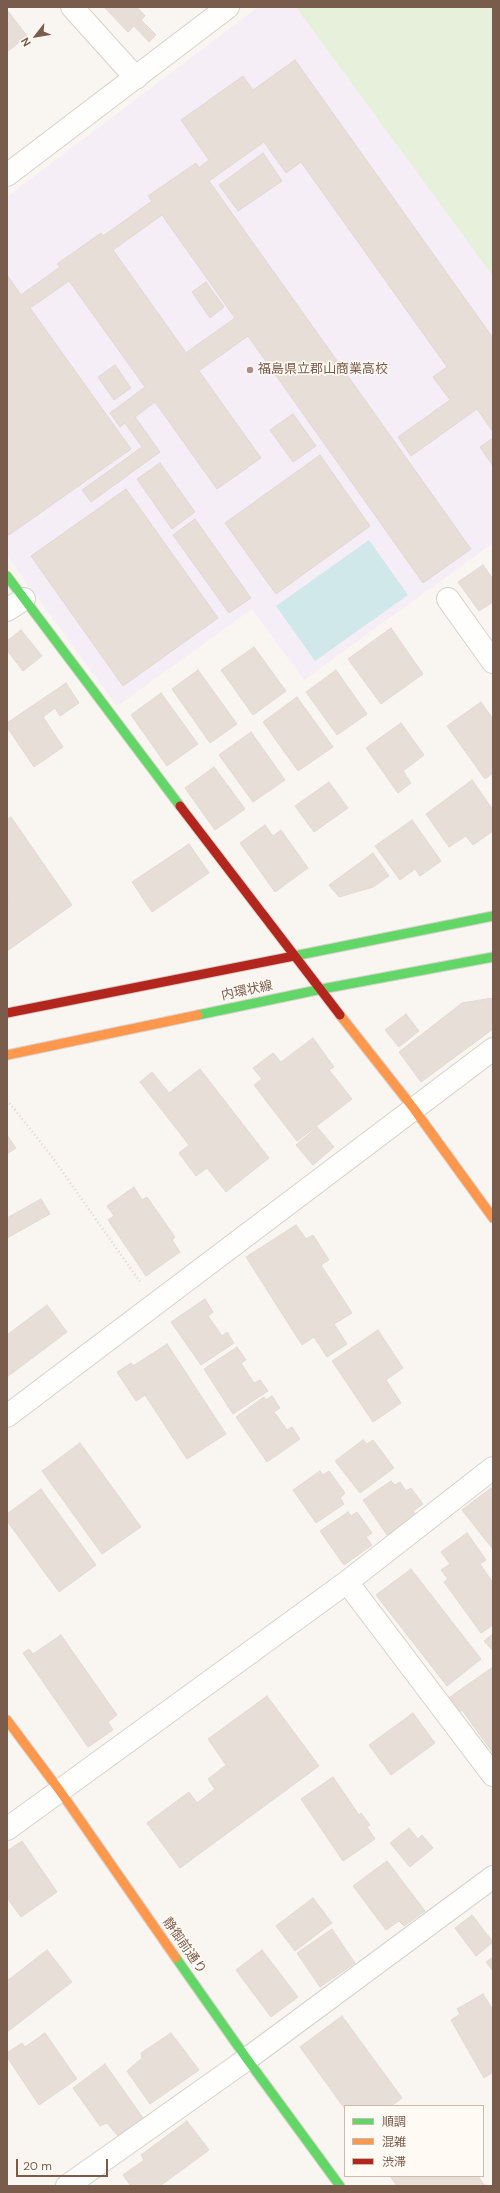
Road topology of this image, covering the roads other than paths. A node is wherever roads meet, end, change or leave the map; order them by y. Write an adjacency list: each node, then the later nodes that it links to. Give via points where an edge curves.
1 (72, 7): 3 (street)
2 (228, 7): 3 (street)
3 (136, 78): 4 (street)
4 (7, 175)
5 (7, 576): 7 (street)
6 (448, 599): 8 (street)
7 (15, 604): 11 (street)
8 (486, 639): 9 (street)
9 (493, 662)
10 (493, 916): 11 (street, 内環状線)
11 (294, 956): 13 (street); 14 (street, 内環状線)
12 (493, 957): 13 (street, 内環状線)
13 (322, 989): 16 (street, 内環状線); 17 (street)
14 (7, 1013)
15 (493, 1049): 17 (street)
16 (7, 1055)
17 (414, 1109): 18 (street); 19 (street)
18 (493, 1218)
19 (7, 1416)
20 (493, 1468): 21 (street)
21 (347, 1582): 23 (street); 24 (street)
22 (7, 1720): 24 (street, 静御前通り)
23 (493, 1775)
24 (60, 1791): 25 (street); 27 (street, 静御前通り)
25 (7, 1829)
26 (493, 1877): 27 (street)
27 (247, 2059): 28 (street); 29 (street, 静御前通り)
28 (67, 2186)
29 (340, 2186)

